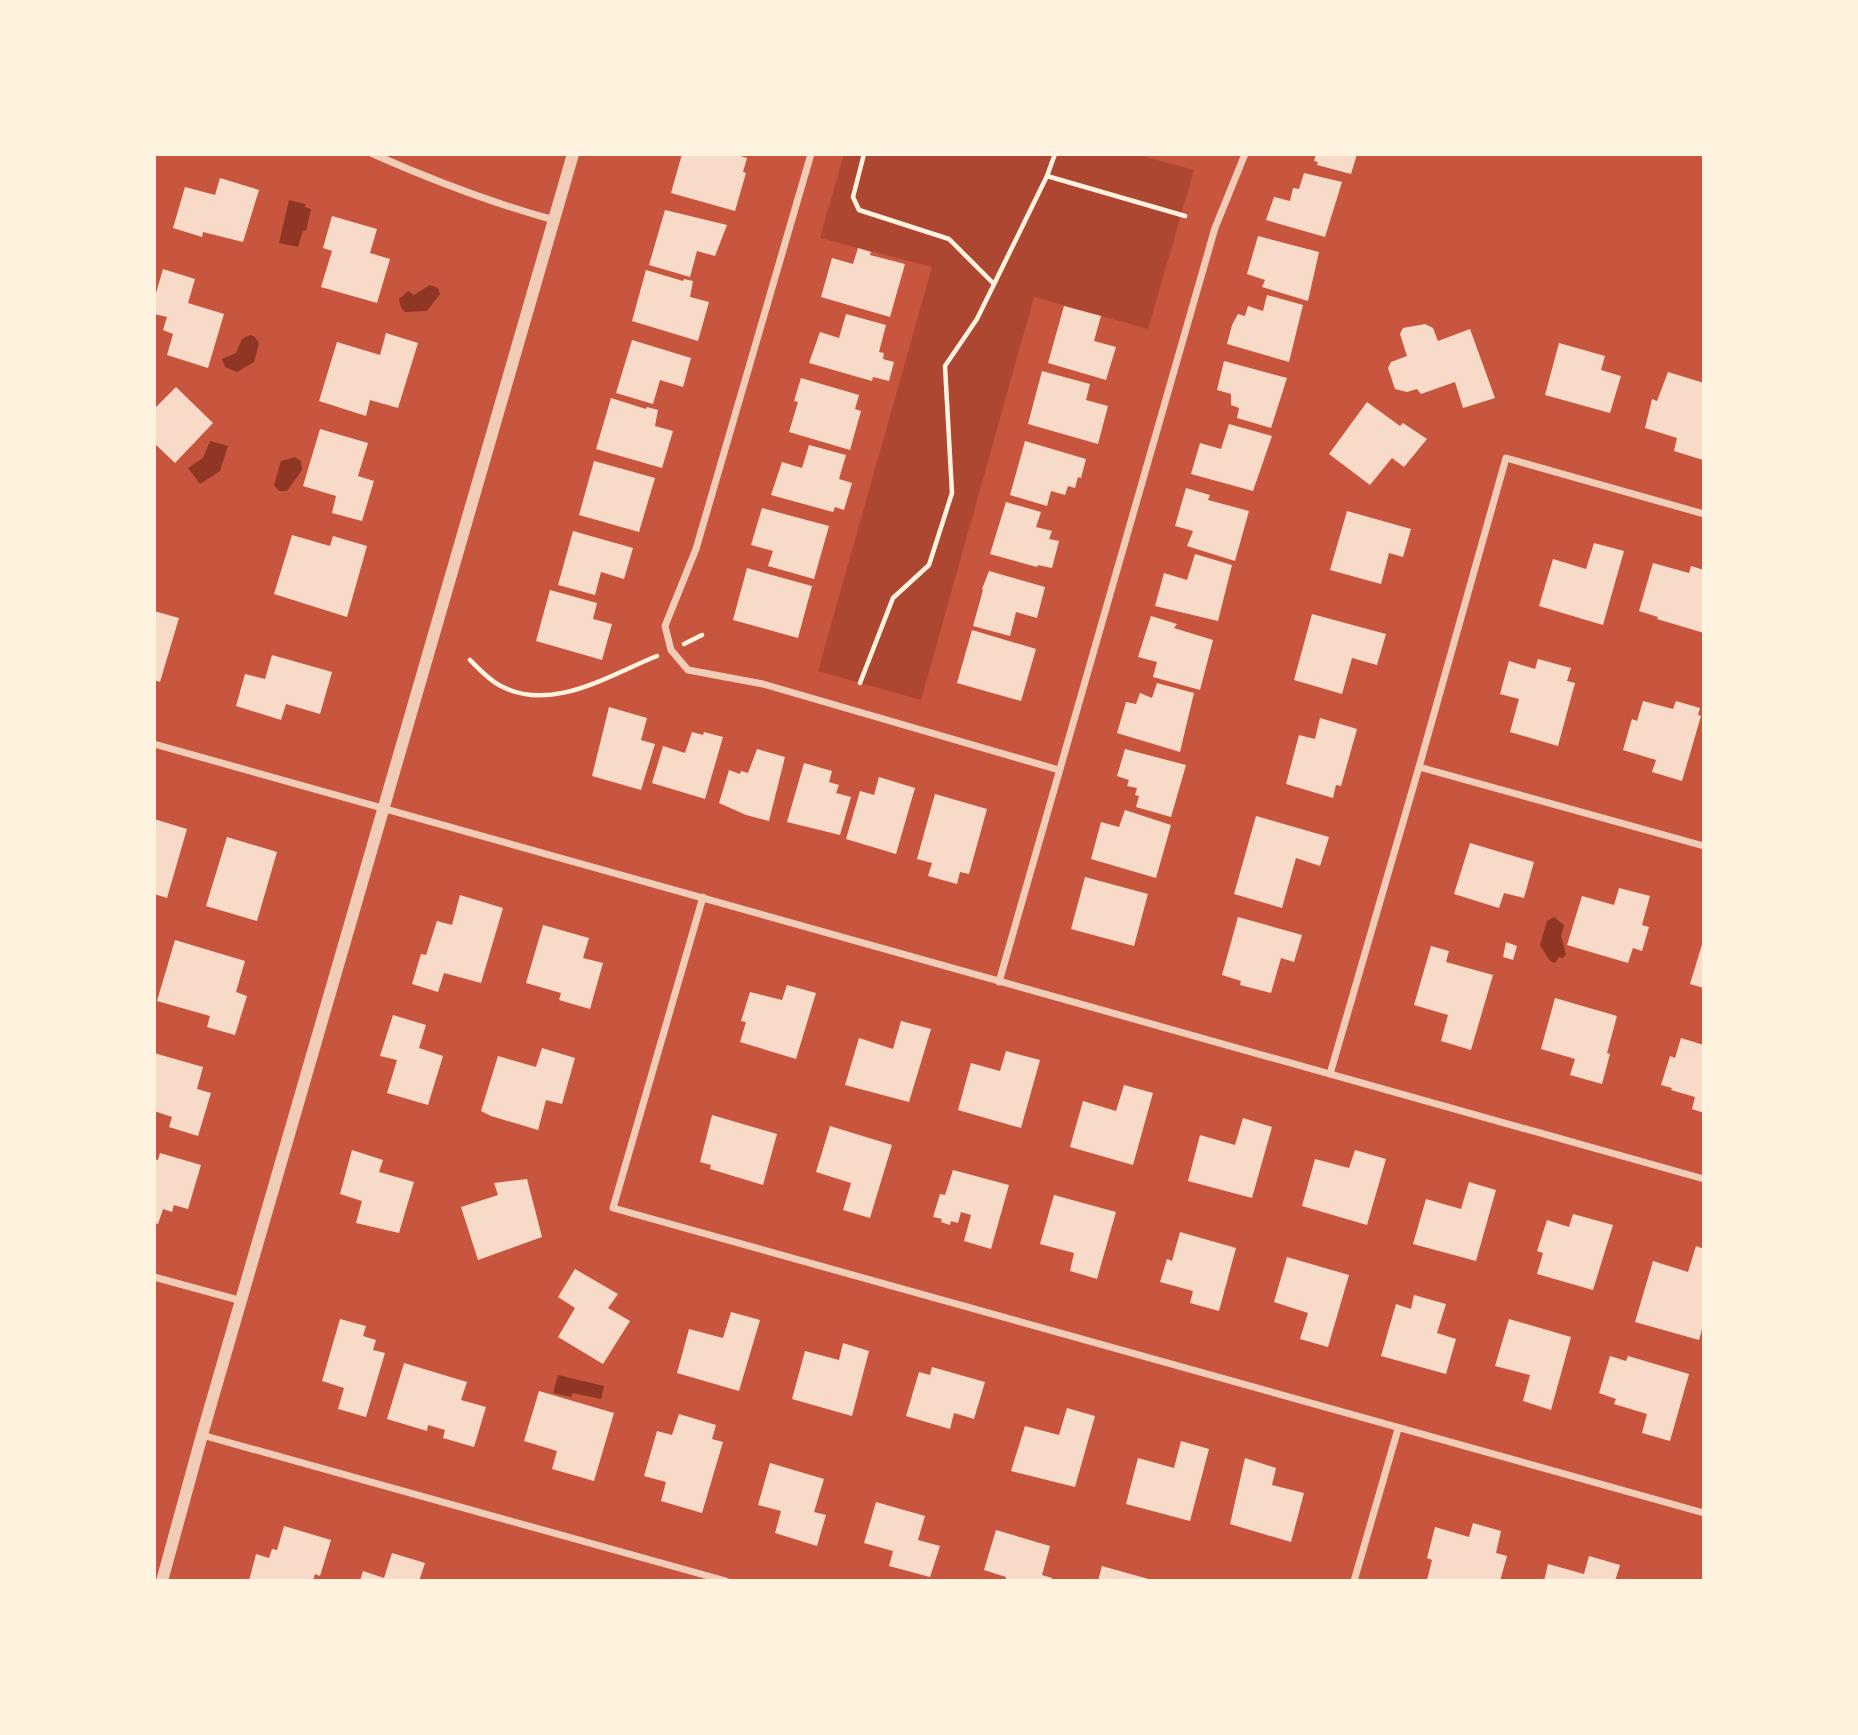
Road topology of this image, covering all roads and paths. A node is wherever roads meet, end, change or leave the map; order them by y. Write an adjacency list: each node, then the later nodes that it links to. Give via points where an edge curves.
1 (373, 154): 9 (street, via 432,180)
2 (573, 154): 9 (street)
3 (811, 154): 13 (street, via 696,549 665,626)
4 (864, 154): 10 (path, via 853,197 859,210 949,239)
5 (1055, 154): 7 (path)
6 (1245, 154): 18 (street, via 1215,228)
7 (1047, 176): 8 (path); 10 (path)
8 (1185, 216)
9 (554, 220): 19 (street)
10 (994, 284): 15 (path, via 945,366 952,493 929,565 893,598)
11 (1704, 514): 17 (street, via 1506,458)
12 (702, 635): 13 (path)
13 (671, 650): 14 (path, via 579,690 547,695 498,685); 18 (street, via 688,670 763,684)
14 (470, 660)
15 (860, 683)
16 (154, 744): 19 (street)
17 (1419, 767): 20 (street); 23 (street)
18 (1059, 770): 22 (street)
19 (384, 809): 21 (street); 26 (street)
20 (1704, 846)
21 (703, 897): 22 (street); 27 (street, via 613,1208)
22 (999, 982): 23 (street)
23 (1330, 1074): 24 (street)
24 (1704, 1180)
25 (154, 1277): 26 (street)
26 (242, 1301): 28 (street)
27 (1398, 1429): 29 (street); 32 (street)
28 (202, 1435): 30 (street); 31 (street)
29 (1704, 1513)
30 (162, 1581)
31 (726, 1581)
32 (1354, 1581)

